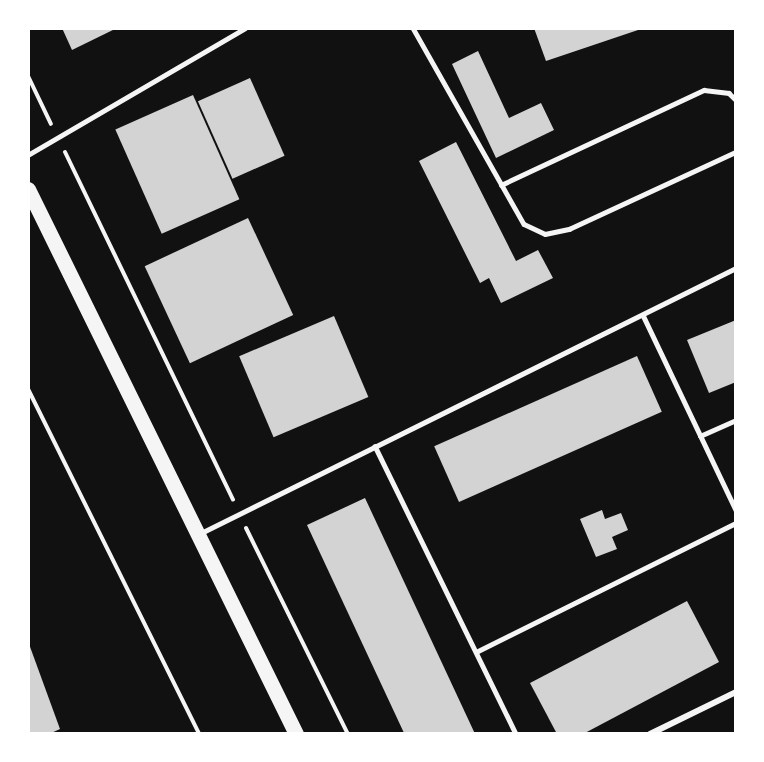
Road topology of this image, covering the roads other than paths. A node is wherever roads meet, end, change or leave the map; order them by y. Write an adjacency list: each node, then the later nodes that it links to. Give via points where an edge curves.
1 (245, 28): 5 (lane)
2 (413, 28): 6 (lane)
3 (735, 100): 6 (lane, via 729,93 704,90)
4 (735, 152): 6 (lane, via 569,229 544,234 524,224)
5 (28, 155)
6 (501, 185)
7 (28, 189): 15 (main road)
8 (735, 268): 9 (lane)
9 (643, 315): 11 (lane); 12 (lane)
10 (735, 420): 11 (lane)
11 (700, 436): 13 (lane)
12 (375, 446): 15 (lane); 16 (lane)
13 (735, 510)
14 (735, 523): 16 (lane)
15 (198, 534): 18 (main road)
16 (476, 652): 19 (lane)
17 (735, 692): 20 (street)
18 (296, 734)
19 (516, 734)
20 (650, 734)

